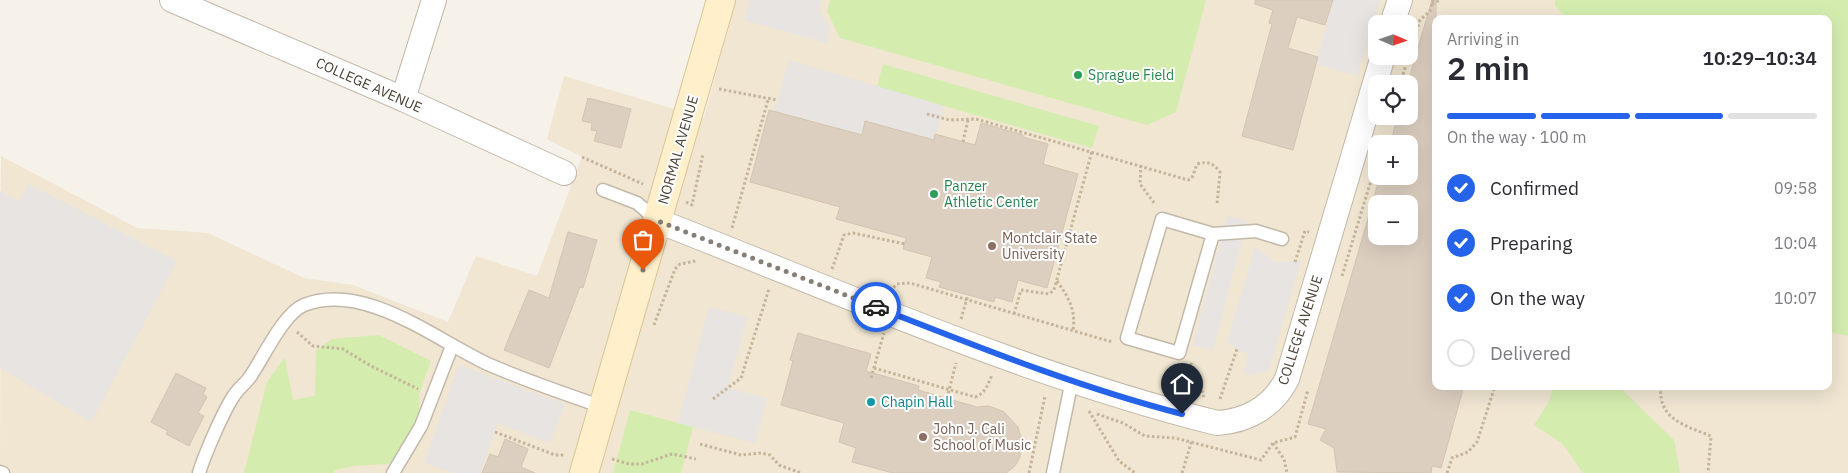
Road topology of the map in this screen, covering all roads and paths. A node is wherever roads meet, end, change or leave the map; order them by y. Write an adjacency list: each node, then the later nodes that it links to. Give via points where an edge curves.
1 (434, 0): 11 (street)
2 (721, 0): 23 (street, NORMAL AVENUE)
3 (1400, 0): 7 (street)
4 (1440, 0): 6 (path)
5 (179, 1): 11 (street, COLLEGE AVENUE)
6 (1433, 2): 9 (path, via 1430,11 1420,20)
7 (1395, 15)
8 (1380, 65): 47 (street, COLLEGE AVENUE, via 1287,379 1272,400 1244,418 1217,423 1147,405)
9 (1403, 75)
10 (718, 89): 12 (path)
11 (403, 99): 19 (street, COLLEGE AVENUE)
12 (768, 100): 13 (path); 24 (path)
13 (777, 100)
14 (926, 114): 15 (path, via 949,120)
15 (968, 120): 16 (path); 17 (path, via 976,119)
16 (963, 142)
17 (1092, 151): 18 (path); 30 (path)
18 (1141, 165): 21 (path, via 1188,180 1192,178 1197,164 1214,164 1220,172); 22 (path, via 1140,184)
19 (564, 173)
20 (603, 190): 23 (lane, COLLEGE AVENUE, via 637,203)
21 (1217, 205)
22 (1158, 209)
23 (658, 221): 34 (street, COLLEGE AVENUE); 56 (street, NORMAL AVENUE)
24 (731, 231)
25 (1213, 234): 25 (lane, via 1179,353 1127,338 1162,219); 26 (lane, via 1256,231)
26 (1282, 239)
27 (905, 244): 29 (path, via 844,235)
28 (705, 264): 38 (path, via 688,261 675,269)
29 (832, 269)
30 (1056, 281): 36 (path, via 1050,294 1021,290); 39 (path, via 1071,301 1075,319)
31 (768, 289): 54 (path, via 741,378)
32 (968, 295): 33 (path)
33 (967, 300): 34 (path, via 903,282 891,289 887,298); 35 (path); 36 (path)
34 (888, 311): 43 (path); 47 (street, COLLEGE AVENUE)
35 (963, 312)
36 (1014, 314): 39 (path)
37 (286, 322): 41 (lane, via 304,305 350,301 404,319); 55 (path, via 313,346 343,349 411,384); 64 (lane, via 249,379 233,396)
38 (652, 331)
39 (1073, 331): 40 (path)
40 (1114, 343)
41 (452, 346): 55 (lane); 56 (lane, via 543,387)
42 (1185, 363): 53 (path, via 1193,365)
43 (874, 368): 46 (path); 50 (path)
44 (953, 375): 50 (path)
45 (992, 376): 50 (path, via 981,395 974,397)
46 (871, 378)
47 (1072, 380): 69 (lane)
48 (1494, 390): 72 (path, via 1477,442 1468,452 1452,458)
49 (1661, 390): 73 (path, via 1663,405 1670,417 1711,436)
50 (949, 391): 52 (path)
51 (1044, 396): 68 (path)
52 (947, 398)
53 (1205, 398)
54 (713, 399)
55 (428, 404): 65 (lane, via 416,437)
56 (604, 406): 66 (street, NORMAL AVENUE)
57 (1089, 411): 70 (path, via 1119,461)
58 (495, 432): 61 (path)
59 (1273, 443): 71 (path, via 1284,459)
60 (700, 444): 67 (path, via 741,454 770,455 779,465)
61 (554, 455)
62 (609, 458): 63 (path, via 629,464 642,464 672,454)
63 (696, 460)
64 (199, 473)
65 (393, 473)
66 (584, 473)
67 (801, 473)
68 (1029, 473)
69 (1053, 473)
70 (1133, 473)
71 (1287, 473)
72 (1447, 473)
73 (1708, 473): 74 (path)
74 (1712, 473)

